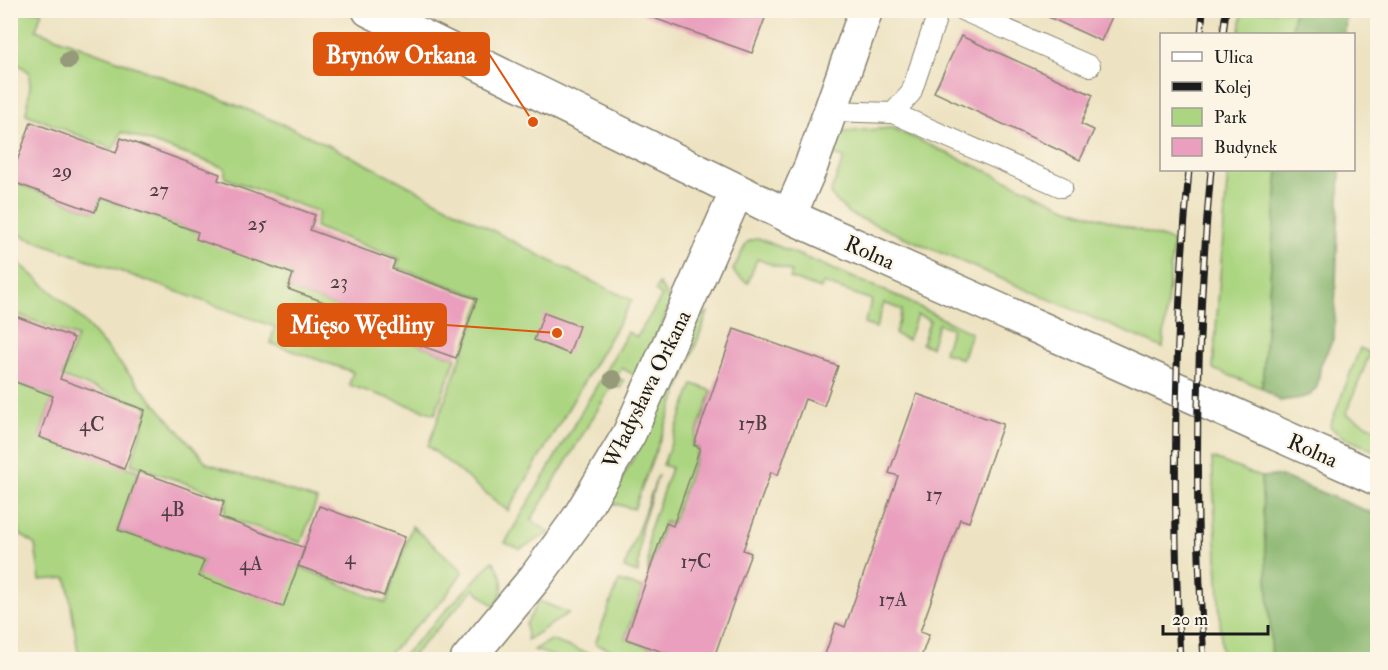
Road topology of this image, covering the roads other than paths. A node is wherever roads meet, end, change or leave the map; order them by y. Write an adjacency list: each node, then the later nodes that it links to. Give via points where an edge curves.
1 (369, 10): 5 (street, Rolna)
2 (866, 10): 7 (street)
3 (939, 10): 8 (lane, via 912,93)
4 (962, 10): 6 (lane)
5 (404, 18): 10 (street, Rolna)
6 (1090, 66)
7 (830, 111): 8 (lane); 11 (street)
8 (893, 113): 9 (lane)
9 (1062, 187)
10 (737, 191): 11 (street, Rolna); 13 (street, Władysława Orkana, via 629,434 578,519 536,578)
11 (789, 216): 12 (street, Rolna)
12 (1377, 479)
13 (467, 660)

